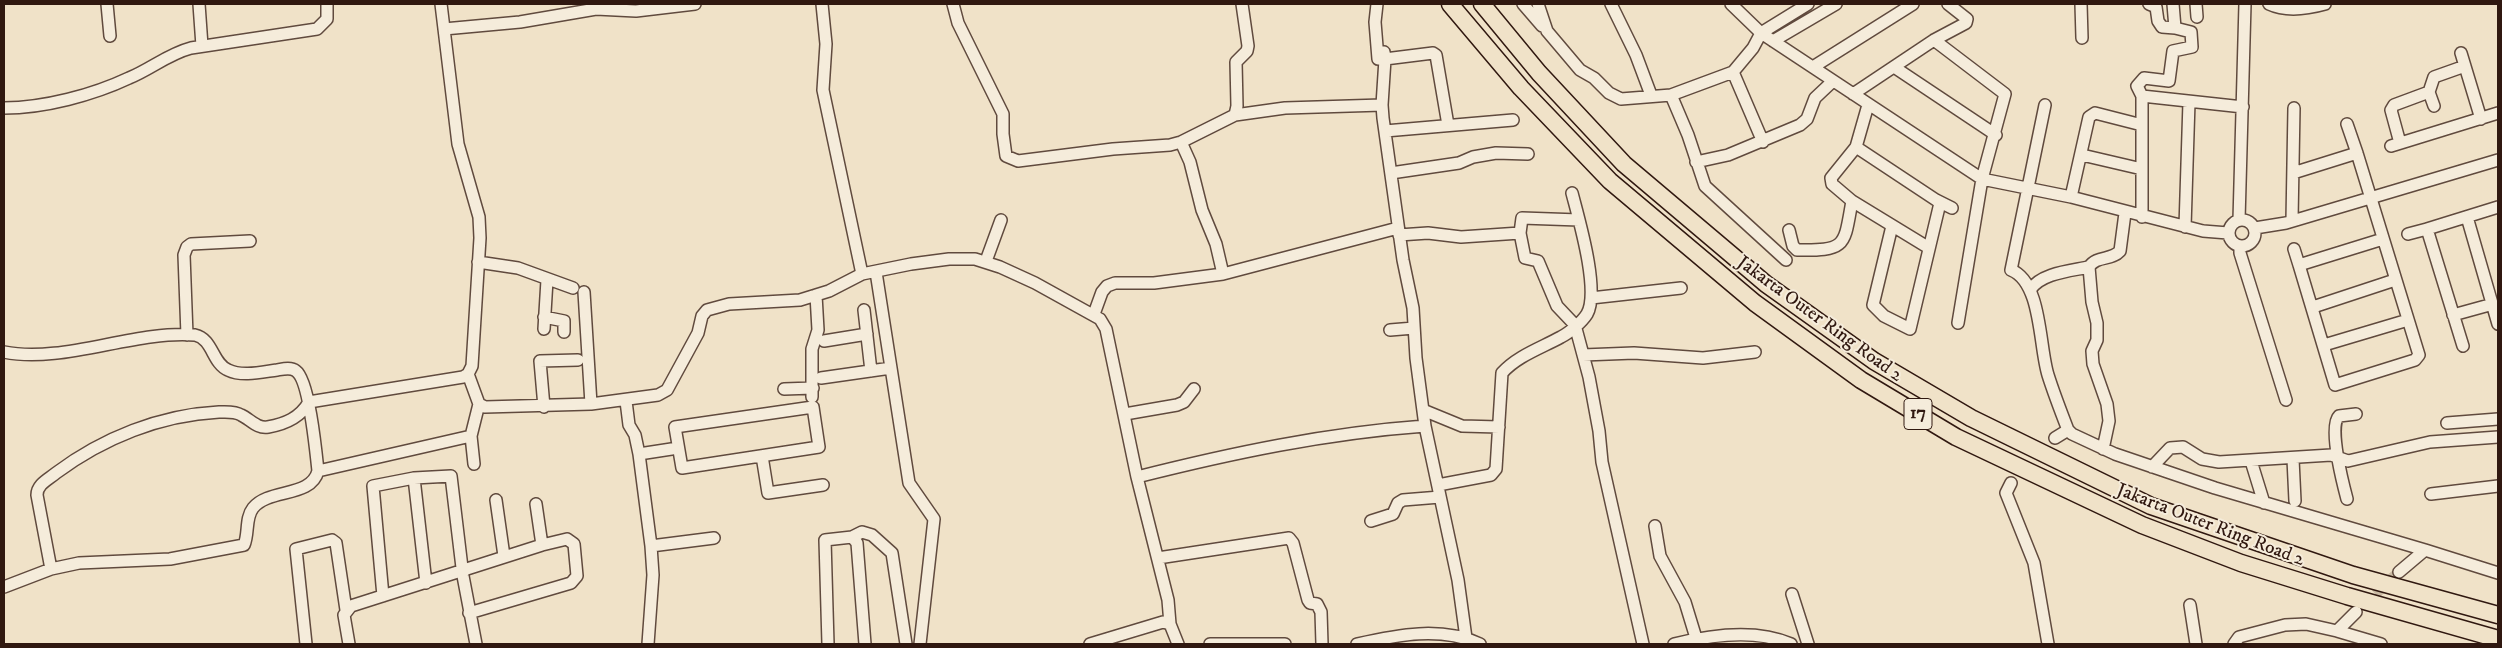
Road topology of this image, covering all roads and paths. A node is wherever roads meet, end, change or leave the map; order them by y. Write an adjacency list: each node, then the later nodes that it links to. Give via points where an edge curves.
1 (107, 4): 34 (street)
2 (199, 4): 38 (street)
3 (327, 4): 38 (street, via 325,23 317,29)
4 (441, 4): 31 (street)
5 (695, 4): 28 (street, via 636,11)
6 (822, 4): 115 (street, via 826,44 823,90)
7 (953, 4): 68 (street, via 958,22 1003,114 1004,151 1010,159 1040,160 1058,155)
8 (1242, 4): 60 (street, via 1248,46 1247,52 1236,62 1237,106)
9 (1377, 4): 40 (street, via 1378,59)
10 (1384, 4): 40 (street)
11 (1450, 4): 218 (highway, Jakarta Outer Ring Road 2 / 17, via 1521,88 1610,181 1755,303 1861,380 1956,437 2142,525 2241,563)
12 (1482, 4): 213 (highway, Jakarta Outer Ring Road 2 / 17, via 1539,73 1624,164 1766,284 1874,362 1971,418 2151,506 2353,575)
13 (1523, 4): 32 (street)
14 (1538, 4): 32 (street)
15 (1611, 4): 48 (street)
16 (1731, 4): 33 (street)
17 (1836, 4): 37 (street)
18 (1913, 4): 42 (street)
19 (1948, 4): 36 (street, via 1967,19 1966,23)
20 (2081, 4): 35 (street)
21 (2148, 4): 30 (street, via 2156,7 2162,27)
22 (2173, 4): 30 (street)
23 (2196, 4): 29 (street)
24 (2245, 4): 56 (street)
25 (2325, 4): 27 (street, via 2307,8)
26 (1804, 5): 33 (street)
27 (2275, 5)
28 (611, 7): 31 (street, via 520,22)
29 (2197, 17)
30 (2176, 28): 50 (street, via 2191,32 2192,47 2173,50 2169,81 2144,78 2139,82 2137,86)
31 (444, 29): 109 (street, via 458,144 479,217)
32 (1547, 32): 48 (street, via 1580,70 1609,92 1621,99)
33 (1761, 34): 37 (street); 44 (street)
34 (110, 36)
35 (2082, 38)
36 (1934, 40): 43 (street); 67 (street, via 2005,94)
37 (1773, 42): 42 (street)
38 (202, 46): 57 (street, via 172,54 131,78 107,87 32,107)
39 (2461, 52): 41 (street)
40 (1385, 59): 52 (street); 64 (street, via 1436,55)
41 (2465, 66): 46 (street, via 2434,77); 61 (street)
42 (1813, 67): 45 (street)
43 (1894, 67): 47 (street); 67 (street)
44 (1733, 72): 49 (street); 69 (street)
45 (1833, 81): 47 (street); 69 (street, via 1815,98 1807,119)
46 (2429, 92): 55 (street); 61 (street, via 2394,105 2391,110 2396,144)
47 (1853, 94): 53 (street)
48 (1651, 95): 49 (street)
49 (1672, 95): 75 (street)
50 (2142, 96): 51 (street); 65 (street)
51 (2189, 102): 56 (street); 96 (street)
52 (1382, 105): 60 (street, via 1286,108); 66 (street)
53 (1868, 105): 70 (street); 79 (street)
54 (2045, 105): 80 (street)
55 (2434, 106)
56 (2243, 107): 93 (street)
57 (4, 108)
58 (2294, 108): 78 (street)
59 (2498, 114): 61 (street)
60 (1234, 115): 68 (street)
61 (2481, 119)
62 (1513, 120): 64 (street)
63 (2347, 124): 71 (street)
64 (1448, 125): 66 (street)
65 (2142, 125): 73 (street, via 2092,114); 76 (street)
66 (1385, 131): 77 (street)
67 (1996, 135): 79 (street)
68 (1181, 142): 116 (street)
69 (1763, 142): 75 (street, via 1728,156)
70 (1856, 147): 84 (street, via 1831,178 1835,188); 85 (street)
71 (2357, 153): 78 (street); 83 (street)
72 (1528, 154): 77 (street, via 1496,153 1459,163)
73 (2082, 155): 76 (street); 82 (street)
74 (2498, 160): 83 (street)
75 (1696, 162): 110 (street, via 1705,186)
76 (2142, 169): 90 (street)
77 (1391, 173): 100 (street)
78 (2293, 173): 94 (street)
79 (1982, 179): 80 (street); 132 (street)
80 (2026, 190): 82 (street); 121 (street, via 2011,270 2023,277)
81 (1572, 194): 92 (street)
82 (2071, 197): 88 (street)
83 (2370, 198): 94 (street); 104 (street)
84 (1852, 201): 95 (street); 99 (street, via 1846,238 1836,248 1797,250)
85 (1940, 203): 87 (street); 107 (street)
86 (2498, 207): 89 (street)
87 (1952, 208)
88 (2125, 213): 90 (street); 113 (street, via 2120,251 2096,259)
89 (2467, 216): 98 (street); 125 (street)
90 (2142, 217): 96 (street)
91 (1001, 220): 111 (street)
92 (1579, 220): 101 (street, via 1522,218); 124 (street, via 1586,244)
93 (2239, 220): 97 (street, via 2248,221); 102 (street, via 2231,225)
94 (2292, 220): 97 (street)
95 (1892, 226): 107 (street); 107 (street, via 1873,305 1884,316 1910,329)
96 (2185, 227): 102 (street)
97 (2255, 228): 106 (street, via 2255,238 2249,245)
98 (2427, 229): 103 (street); 129 (street)
99 (1788, 230)
100 (1399, 232): 101 (street, via 1461,236); 116 (street); 135 (street)
101 (1520, 233): 134 (street, via 1525,258 1538,261 1557,306)
102 (2228, 234): 106 (street)
103 (2408, 234)
104 (2383, 239): 112 (street); 118 (street)
105 (250, 241): 140 (street, via 187,246 184,255)
106 (2240, 247): 154 (street)
107 (1929, 248)
108 (2294, 249): 112 (street)
109 (478, 257): 117 (street); 150 (street, via 472,366)
110 (1786, 260)
111 (986, 262): 114 (street, via 949,259); 128 (street)
112 (2299, 265): 126 (street)
113 (2089, 267): 121 (street, via 2043,278); 170 (street, via 2098,324 2092,351 2093,364 2107,404 2109,421)
114 (876, 272): 115 (street); 148 (street)
115 (862, 274): 123 (street)
116 (1224, 274): 128 (street, via 1154,283 1115,283 1102,292)
117 (547, 280): 119 (street); 130 (street)
118 (2395, 280): 126 (street); 131 (street)
119 (573, 288)
120 (1681, 288): 124 (street)
121 (2030, 290): 165 (street, via 2048,374)
122 (584, 292): 158 (street)
123 (816, 295): 153 (street, via 818,330 812,349 812,393); 155 (street, via 800,300 729,304 707,310 667,390)
124 (1591, 298): 134 (street, via 1586,314)
125 (2492, 304): 129 (street); 133 (street)
126 (2313, 306): 142 (street)
127 (864, 310): 139 (street)
128 (1094, 314): 161 (street, via 1106,329)
129 (2453, 315): 143 (street)
130 (544, 317): 136 (street); 138 (street, via 564,321)
131 (2408, 320): 142 (street); 142 (street, via 2418,358 2338,385 2333,382)
132 (1958, 323)
133 (2498, 324)
134 (1575, 325): 146 (street); 164 (street, via 1563,336 1510,364 1502,373)
135 (1414, 328): 137 (street); 160 (street)
136 (544, 329)
137 (1390, 330)
138 (564, 332)
139 (866, 334): 141 (street); 149 (street)
140 (187, 335): 144 (street, via 39,355); 156 (street, via 204,340 218,362 228,370 255,373 288,368 295,370)
141 (824, 341)
142 (2324, 345)
143 (2463, 346)
144 (4, 352)
145 (1755, 352): 146 (street, via 1703,358 1634,353)
146 (1583, 355): 235 (street, via 1602,462)
147 (578, 360): 159 (street, via 540,361)
148 (891, 368): 149 (street); 227 (street, via 909,483 934,519)
149 (871, 371): 151 (street)
150 (468, 374): 156 (street); 157 (street)
151 (821, 378)
152 (1194, 389): 161 (street, via 1184,402 1177,405)
153 (784, 390)
154 (2286, 400)
155 (626, 401): 158 (street); 171 (street, via 629,425)
156 (309, 402): 178 (street); 201 (street, via 304,411 294,418 268,427 257,426 235,412 175,418 110,440 69,464 37,489)
157 (479, 404): 159 (street, via 485,408); 166 (street)
158 (591, 404): 159 (street)
159 (544, 407)
160 (1423, 410): 163 (street); 164 (street, via 1462,426)
161 (1125, 414): 179 (street)
162 (2356, 414): 172 (street, via 2336,418)
163 (1425, 426): 179 (street, via 1328,436 1222,456); 183 (street)
164 (1499, 427): 183 (street, via 1498,461 1491,475)
165 (2068, 430): 168 (street); 170 (street)
166 (471, 436): 176 (street); 178 (street)
167 (2498, 437): 172 (street, via 2430,442 2348,461)
168 (2055, 438)
169 (678, 448): 171 (street); 173 (street, via 682,468); 173 (street, via 675,427 813,407 819,447)
170 (2103, 449): 177 (street)
171 (640, 454): 197 (street)
172 (2337, 455): 174 (street); 187 (street)
173 (762, 456): 182 (street, via 768,493)
174 (2293, 459): 175 (street); 189 (street)
175 (2251, 461): 177 (street, via 2202,459 2183,447 2170,448); 190 (street)
176 (474, 464)
177 (2152, 467): 190 (street)
178 (318, 471): 201 (street, via 316,478 307,486 253,508 249,515 246,543 241,547 170,558 79,563)
179 (1137, 477): 200 (street)
180 (414, 478): 202 (street, via 448,475 453,480); 205 (street); 208 (street, via 373,486)
181 (2011, 483): 239 (street, via 2006,493 2034,563)
182 (823, 485)
183 (1438, 485): 186 (street)
184 (2498, 486): 185 (street)
185 (2431, 494)
186 (1440, 497): 192 (street, via 1403,500 1393,514); 216 (street, via 1458,580)
187 (2347, 499)
188 (496, 500): 199 (street)
189 (2295, 501)
190 (2264, 503): 198 (street)
191 (536, 504): 196 (street)
192 (1371, 521)
193 (1655, 526): 217 (street, via 1660,556 1685,602)
194 (852, 537): 224 (street, via 825,540); 225 (street, via 857,543); 226 (street, via 862,532 872,535 892,553)
195 (714, 538): 197 (street)
196 (542, 545): 199 (street); 212 (street, via 567,538 574,544 577,576 574,580)
197 (651, 546): 223 (street, via 653,575)
198 (2424, 550): 203 (street); 204 (street)
199 (504, 556): 202 (street)
200 (1158, 558): 214 (street); 232 (street, via 1290,538 1308,600 1317,604 1321,612)
201 (51, 569): 206 (street)
202 (463, 572): 205 (street); 212 (street)
203 (2398, 572)
204 (2498, 573)
205 (426, 583): 208 (street)
206 (4, 586)
207 (1792, 594): 238 (street)
208 (382, 596): 210 (street)
209 (2190, 605): 240 (street)
210 (346, 610): 220 (street, via 336,543 332,540 296,549); 221 (street)
211 (2356, 612): 215 (street)
212 (470, 613): 222 (street)
213 (2498, 615)
214 (1170, 624): 228 (street, via 1163,622); 229 (street)
215 (2337, 631): 241 (street, via 2306,624 2285,625 2240,637); 242 (street)
216 (1466, 638): 233 (street, via 1429,634 1393,636); 234 (street)
217 (1696, 638): 219 (street); 236 (street)
218 (2498, 639)
219 (1747, 640): 237 (street, via 1773,636)
220 (306, 644)
221 (349, 644)
222 (476, 644)
223 (648, 644)
224 (828, 644)
225 (865, 644)
226 (906, 644)
227 (920, 644)
228 (1093, 644)
229 (1178, 644)
230 (1210, 644): 231 (street)
231 (1285, 644)
232 (1322, 644)
233 (1357, 644)
234 (1480, 644)
235 (1643, 644)
236 (1674, 644)
237 (1791, 644)
238 (1808, 644)
239 (2048, 644)
240 (2196, 644)
241 (2234, 644)
242 (2381, 644)

